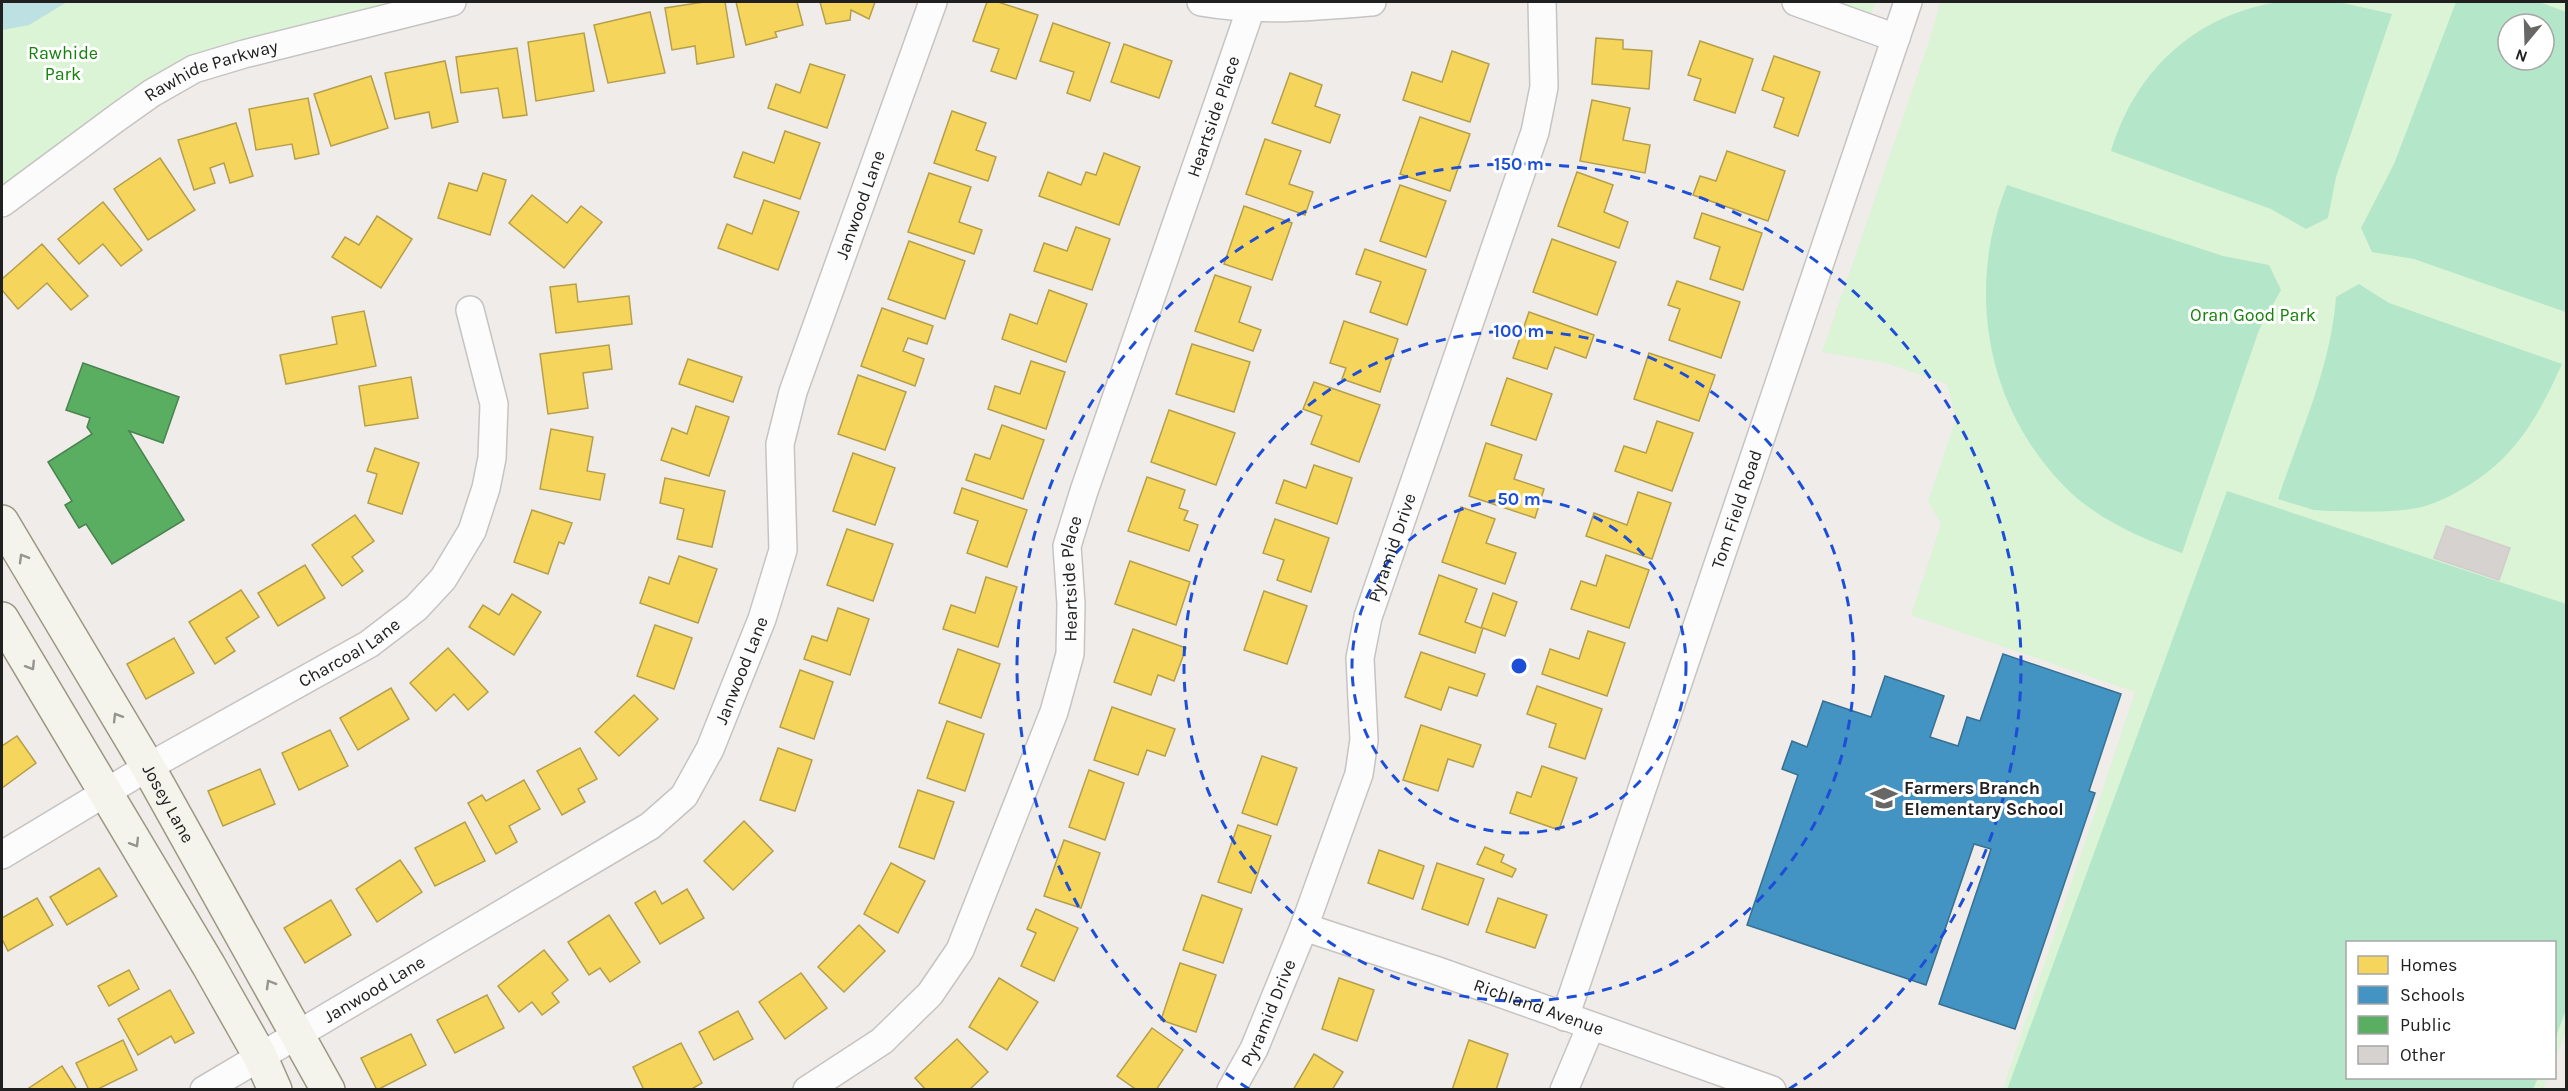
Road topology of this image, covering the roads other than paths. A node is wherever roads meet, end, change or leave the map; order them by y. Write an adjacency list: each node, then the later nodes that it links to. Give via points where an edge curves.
1 (452, 2): 10 (street, Rawhide Parkway, via 194,69 118,117)
2 (933, 2): 20 (street, Janwood Lane, via 793,392 780,444 783,550 762,619 710,749 684,796 650,826)
3 (1201, 2): 8 (street)
4 (1372, 2): 8 (street)
5 (1542, 2): 17 (street, Pyramid Drive, via 1544,87 1535,132 1368,617 1360,658 1364,740 1359,774)
6 (1796, 2): 9 (street)
7 (1908, 2): 9 (street, Tom Field Road)
8 (1251, 8): 25 (street, Heartside Place, via 1067,546 1070,654 1054,712 995,866 960,950 930,994 882,1041)
9 (1896, 38): 18 (street, Tom Field Road)
10 (2, 203)
11 (470, 310): 14 (street, Charcoal Lane, via 494,404 492,458 472,531 443,579 416,608 369,644)
12 (2, 522): 14 (main road, Josey Lane, one-way to 12)
13 (2, 619): 15 (main road, one-way to 15)
14 (148, 767): 15 (street, Charcoal Lane); 20 (main road, Josey Lane, one-way to 14)
15 (105, 793): 16 (street, Charcoal Lane); 21 (main road, one-way to 21)
16 (2, 855)
17 (1304, 927): 18 (street, Richland Avenue); 26 (street, Pyramid Drive, via 1254,1049)
18 (1565, 1017): 19 (street, Richland Avenue)
19 (1592, 1026): 27 (street); 28 (street, Richland Avenue)
20 (300, 1035): 21 (street, Janwood Lane); 24 (main road, Josey Lane)
21 (260, 1056): 22 (street, Janwood Lane); 23 (main road)
22 (204, 1089)
23 (275, 1089)
24 (328, 1089)
25 (807, 1089)
26 (1231, 1089)
27 (1564, 1089)
28 (1772, 1089)

